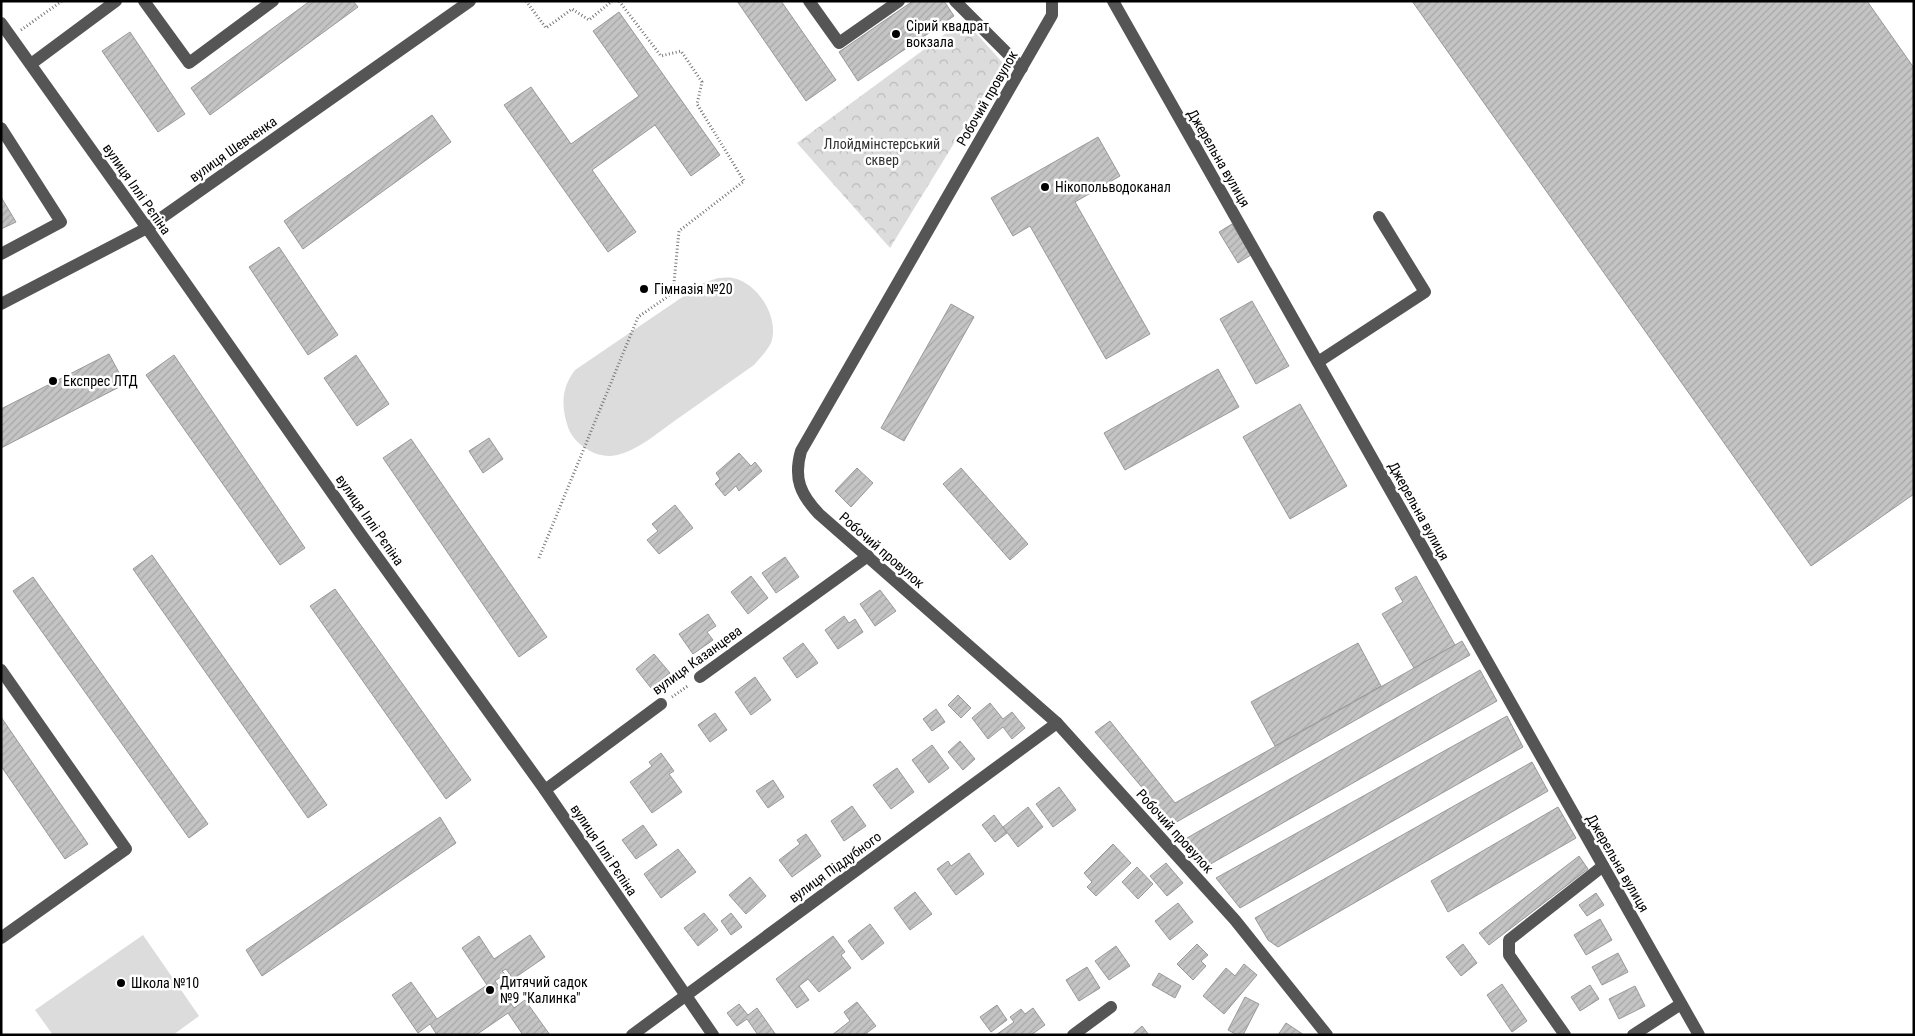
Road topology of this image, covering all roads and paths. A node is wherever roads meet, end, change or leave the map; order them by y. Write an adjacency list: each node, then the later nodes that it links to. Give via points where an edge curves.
1 (62, 1): 15 (path)
2 (116, 1): 16 (street)
3 (144, 1): 4 (street, via 189,63)
4 (273, 1)
5 (470, 1): 20 (street, вулиця Шевченка)
6 (526, 1): 7 (path, via 546,28 572,9 589,20)
7 (612, 1)
8 (619, 1): 25 (path, via 661,56 681,51 702,82 697,104 744,181 679,231 672,293 638,317)
9 (809, 1): 10 (street, via 839,43)
10 (899, 1)
11 (1052, 1): 17 (street, Робочий провулок, via 1052,15)
12 (1113, 1): 23 (street, Джерельна вулиця)
13 (957, 2): 17 (street)
14 (1, 23): 15 (street, вулиця Іллі Рєпіна)
15 (11, 37): 16 (street, вулиця Іллі Рєпіна)
16 (30, 64): 20 (street, вулиця Іллі Рєпіна)
17 (1022, 68): 24 (street, Робочий провулок, via 797,463 804,498)
18 (1, 128): 21 (street, via 61,222)
19 (1379, 217): 23 (street, via 1425,292)
20 (147, 228): 22 (street, вулиця Шевченка); 30 (street, вулиця Іллі Рєпіна)
21 (1, 254)
22 (1, 304)
23 (1318, 362): 31 (street, Джерельна вулиця)
24 (868, 556): 27 (street, вулиця Казанцева); 29 (street, Робочий провулок)
25 (539, 558)
26 (1, 670): 32 (street, via 126,849)
27 (700, 677): 28 (path, вулиця Казанцева)
28 (661, 704): 30 (street, вулиця Казанцева)
29 (1057, 723): 33 (street, вулиця Піддубного); 39 (street, Робочий провулок, via 1235,920)
30 (545, 790): 33 (street, вулиця Іллі Рєпіна)
31 (1603, 866): 34 (street, Джерельна вулиця); 40 (street, via 1509,940 1509,955)
32 (1, 938)
33 (685, 995): 36 (street, вулиця Піддубного); 37 (street, вулиця Іллі Рєпіна)
34 (1681, 1004): 41 (street); 42 (street, Джерельна вулиця)
35 (1111, 1006): 38 (street)
36 (632, 1035)
37 (713, 1035)
38 (1073, 1035)
39 (1327, 1035)
40 (1565, 1035)
41 (1633, 1035)
42 (1699, 1035)

